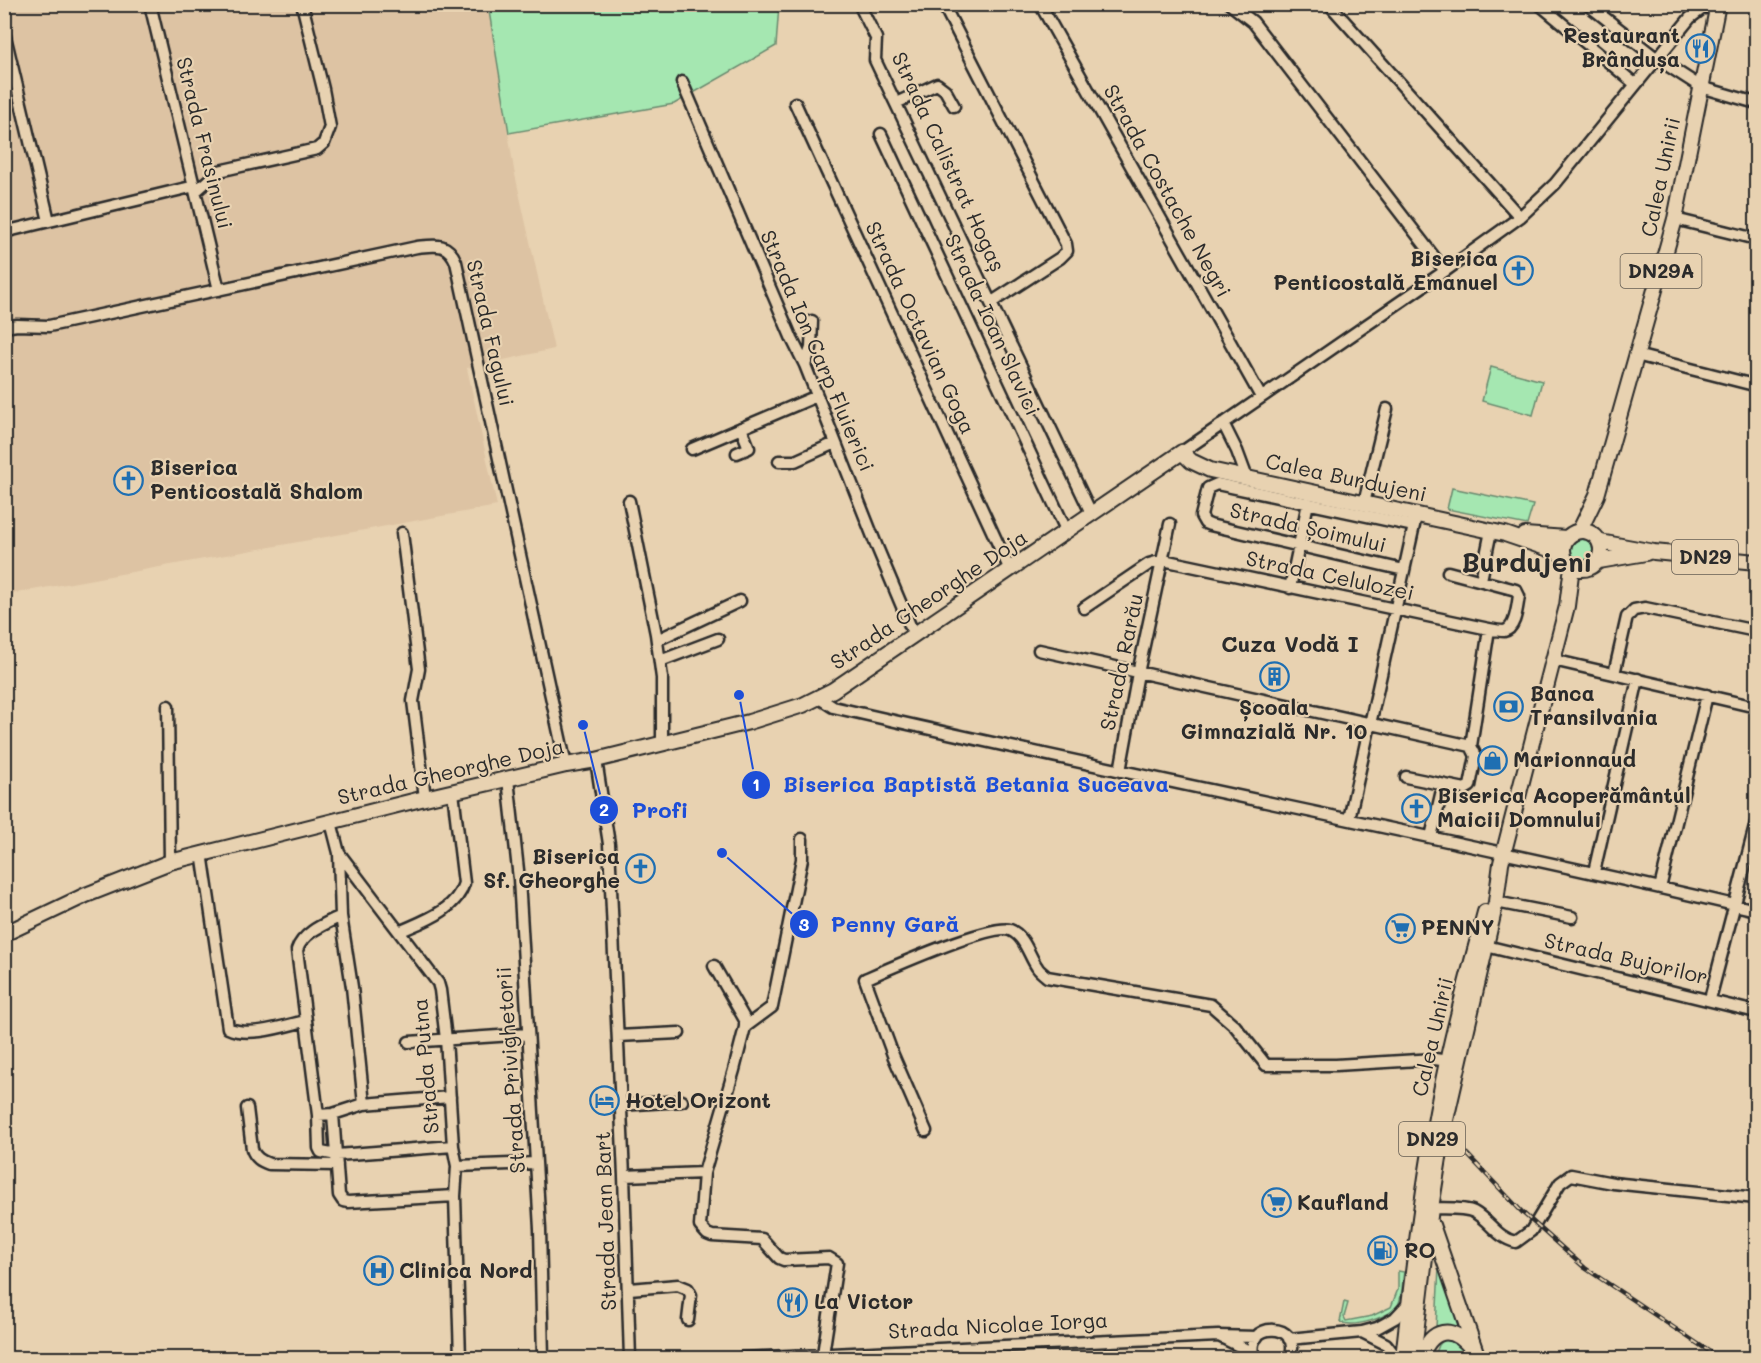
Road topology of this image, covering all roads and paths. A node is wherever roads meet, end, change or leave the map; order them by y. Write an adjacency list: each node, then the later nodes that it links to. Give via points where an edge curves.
1 (150, 4): 21 (street, Strada Frasinului)
2 (302, 4): 21 (street, via 323,89 330,127 328,137 317,149 219,171)
3 (859, 4): 17 (street, Strada Calistrat Hogaș, via 876,38 875,60)
4 (943, 4): 29 (street, Strada Calistrat Hogaș, via 1066,244 1067,251 1060,258)
5 (1040, 4): 36 (street, Strada Costache Negri)
6 (1230, 4): 27 (street, via 1253,22)
7 (1329, 4): 22 (street)
8 (1539, 4): 14 (street)
9 (1587, 4): 12 (street)
10 (1718, 6): 12 (street, Strada Gheorghe Doja, via 1697,12); 15 (main road, Calea Unirii / DN29A)
11 (4, 32): 24 (street)
12 (1656, 58): 14 (street, Strada Gheorghe Doja); 15 (street)
13 (682, 82): 33 (street, Strada Ion Carp Fluierici)
14 (1635, 84): 22 (street, Strada Gheorghe Doja, via 1555,184)
15 (1701, 87): 18 (street); 23 (main road, Calea Unirii / DN29A)
16 (795, 103): 64 (street, Strada Octavian Goga)
17 (896, 103): 19 (street, via 937,84); 29 (street, Strada Calistrat Hogaș)
18 (1756, 103)
19 (954, 106)
20 (881, 134): 53 (street, Strada Ioan Slavici)
21 (196, 189): 24 (street); 28 (street, Strada Frasinului)
22 (1520, 218): 27 (street, Strada Gheorghe Doja)
23 (1675, 219): 26 (street); 32 (main road, Calea Unirii / DN29A)
24 (49, 221): 25 (street)
25 (4, 232)
26 (1756, 239)
27 (1445, 272): 36 (street, Strada Gheorghe Doja)
28 (219, 290): 31 (street, Strada Fagului, via 49,326); 91 (street, Strada Fagului, via 417,247 432,245 451,252)
29 (992, 302): 49 (street, Strada Calistrat Hogaș)
30 (812, 321): 33 (street, via 811,348)
31 (4, 327)
32 (1636, 355): 34 (street); 56 (main road, Calea Unirii / DN29A, via 1597,495)
33 (805, 365): 35 (street, Strada Ion Carp Fluierici)
34 (1750, 384)
35 (817, 396): 39 (street); 40 (street, Strada Ion Carp Fluierici)
36 (1261, 398): 38 (street, Strada Gheorghe Doja)
37 (1387, 409): 48 (street)
38 (1223, 423): 42 (street, Strada Gheorghe Doja); 45 (street)
39 (741, 429): 41 (street); 43 (street, via 749,448)
40 (835, 443): 44 (street, via 795,461); 74 (street, Strada Ion Carp Fluierici)
41 (692, 449)
42 (1182, 452): 45 (main road, Calea Burdujeni, via 1200,466); 49 (main road, Strada Gheorghe Doja)
43 (737, 453)
44 (779, 461)
45 (1247, 478): 48 (main road, Calea Burdujeni)
46 (629, 501): 76 (street)
47 (1308, 503): 50 (street); 58 (street); 58 (street, Strada Șoimului, via 1217,484 1208,488 1201,516 1205,523)
48 (1364, 503): 50 (main road, Calea Burdujeni)
49 (1092, 515): 53 (main road, Strada Gheorghe Doja)
50 (1415, 520): 52 (main road, Calea Burdujeni); 65 (street)
51 (1170, 524): 60 (street, Strada Rarău)
52 (1491, 531): 55 (main road, Calea Burdujeni); 67 (street)
53 (1067, 532): 64 (main road, Strada Gheorghe Doja)
54 (402, 533): 97 (street, via 419,669 413,701)
55 (1505, 534): 57 (main road, Calea Burdujeni); 63 (main road, Calea Burdujeni, via 1555,551)
56 (1591, 536): 57 (main road); 59 (main road, DN29); 61 (main road, via 1602,548)
57 (1566, 538): 63 (main road, DN29, via 1563,550)
58 (1299, 545): 65 (street, Strada Șoimului); 68 (street)
59 (1654, 552): 61 (main road, DN29); 62 (main road, DN29)
60 (1163, 560): 68 (street, Strada Celulozei); 70 (street, Strada Rarău, via 1149,564); 80 (street, Strada Rarău)
61 (1599, 561): 63 (main road, DN29, via 1590,568)
62 (1756, 562)
63 (1573, 564): 78 (main road, Calea Unirii / DN29)
64 (1010, 570): 74 (main road, Strada Gheorghe Doja)
65 (1404, 570): 71 (street)
66 (1448, 572): 67 (street)
67 (1481, 580): 72 (street, via 1516,590 1520,596 1509,628)
68 (1290, 588): 71 (street, Strada Celulozei)
69 (740, 601): 76 (street)
70 (1084, 608)
71 (1396, 610): 72 (street, Strada Celulozei); 87 (street)
72 (1489, 629): 89 (street)
73 (1756, 631): 81 (street, via 1645,608 1635,610 1627,617)
74 (914, 635): 84 (main road, Strada Gheorghe Doja)
75 (718, 639): 79 (street)
76 (657, 640): 79 (street)
77 (1039, 650): 80 (street)
78 (1553, 660): 81 (street); 103 (main road, Calea Unirii / DN29)
79 (660, 661): 88 (street)
80 (1138, 673): 87 (street); 92 (street, Strada Rarău)
81 (1614, 674): 82 (street)
82 (1638, 679): 83 (street); 108 (street)
83 (1707, 695): 86 (street); 109 (street)
84 (819, 698): 88 (main road, Strada Gheorghe Doja, via 772,716); 92 (street, via 833,707)
85 (168, 706): 106 (street)
86 (1756, 707)
87 (1370, 724): 89 (street); 98 (street)
88 (662, 743): 90 (main road, Strada Gheorghe Doja)
89 (1471, 746): 95 (street, via 1476,756 1468,789)
90 (596, 760): 91 (main road, Strada Gheorghe Doja); 125 (street, Strada Jean Bart, via 609,844)
91 (566, 765): 94 (main road, Strada Gheorghe Doja)
92 (1120, 771): 98 (street)
93 (1406, 777): 95 (street)
94 (508, 779): 96 (main road, Strada Gheorghe Doja); 124 (street, Strada Privighetorii, via 519,879)
95 (1443, 786): 101 (street)
96 (453, 792): 97 (main road, Strada Gheorghe Doja); 115 (street, via 464,883 461,892 440,913)
97 (425, 798): 99 (main road, Strada Gheorghe Doja)
98 (1349, 819): 101 (street)
99 (332, 822): 104 (main road, Strada Gheorghe Doja); 105 (street, Strada Putna)
100 (1756, 823): 111 (street)
101 (1431, 837): 103 (street)
102 (802, 839): 122 (street, via 802,859 772,1007)
103 (1504, 852): 107 (main road, Calea Unirii / DN29); 108 (street)
104 (202, 853): 106 (main road, Strada Gheorghe Doja); 121 (street, via 228,1028 263,1031)
105 (339, 853): 113 (street, Strada Putna); 115 (street, Strada Putna)
106 (170, 862): 116 (main road, Strada Gheorghe Doja, via 86,895)
107 (1500, 870): 110 (main road, Calea Unirii / DN29); 128 (main road, Calea Unirii / DN29, via 1489,895)
108 (1594, 872): 109 (street)
109 (1660, 888): 111 (street)
110 (1496, 902): 114 (street); 117 (main road, Calea Unirii / DN29)
111 (1736, 905): 112 (street); 119 (street)
112 (1756, 910)
113 (341, 916): 121 (street, via 308,934 299,944); 131 (street, Strada Putna)
114 (1572, 917)
115 (399, 932): 126 (street, Strada Putna, via 438,983)
116 (4, 934)
117 (1486, 946): 119 (street, Strada Bujorilor); 128 (main road, Calea Unirii / DN29)
118 (714, 966): 122 (street, via 745,1020)
119 (1710, 999): 120 (street, Strada Bujorilor)
120 (1756, 1012)
121 (305, 1022): 135 (street)
122 (745, 1027): 141 (street)
123 (679, 1033): 125 (street)
124 (528, 1034): 126 (street); 139 (street, Strada Privighetorii)
125 (618, 1036): 132 (street, Strada Jean Bart)
126 (446, 1039): 127 (street); 129 (street, Strada Putna)
127 (409, 1042)
128 (1453, 1062): 136 (street, via 1435,1059 1266,1065 1235,1026 1211,1005 1047,976 1038,969 1024,942 1011,930 1001,930 963,939 865,979); 145 (main road, Calea Unirii / DN29); 147 (main road, Calea Unirii / DN29, via 1431,1144)
129 (450, 1097): 131 (street); 137 (street, Strada Putna)
130 (682, 1101): 132 (street)
131 (364, 1104): 134 (street)
132 (621, 1105): 142 (street, Strada Jean Bart)
133 (247, 1108): 138 (street, via 252,1149 262,1161 269,1164)
134 (333, 1114): 135 (street); 138 (street)
135 (318, 1115): 138 (street, via 318,1148)
136 (926, 1131)
137 (453, 1146): 138 (street); 140 (street, Strada Putna)
138 (337, 1160): 143 (street, via 339,1195 343,1201)
139 (536, 1163): 140 (street); 159 (street, Strada Privighetorii)
140 (457, 1166): 143 (street, Strada Putna)
141 (704, 1173): 142 (street); 154 (street, via 700,1226 707,1234 762,1239 784,1260 829,1258 837,1263)
142 (624, 1176): 146 (street, Strada Jean Bart)
143 (455, 1196): 158 (street, Strada Putna)
144 (1756, 1198): 145 (street, via 1571,1175 1560,1183 1531,1231 1516,1242 1505,1240 1471,1211)
145 (1431, 1214): 157 (main road); 164 (main road, Calea Unirii / DN29)
146 (629, 1289): 148 (street, via 678,1285 688,1289); 160 (street, Strada Jean Bart)
147 (1409, 1302): 149 (street, Strada Nicolae Iorga, via 1387,1324); 163 (main road, Calea Unirii / DN29)
148 (688, 1320)
149 (1362, 1332): 152 (street, Strada Nicolae Iorga); 162 (street, via 1386,1344)
150 (1218, 1336): 151 (street, Strada Nicolae Iorga); 154 (street, Strada Nicolae Iorga); 156 (street)
151 (1257, 1337): 153 (street, Strada Nicolae Iorga, via 1273,1329); 156 (street)
152 (1320, 1337): 153 (street, Strada Nicolae Iorga); 155 (street)
153 (1289, 1339): 155 (street)
154 (823, 1354): 161 (street, Strada Nicolae Iorga)
155 (1291, 1355)
156 (1253, 1356)
157 (1478, 1357): 165 (main road, via 1460,1335 1443,1332 1431,1339)
158 (460, 1359)
159 (543, 1359)
160 (630, 1359)
161 (742, 1359)
162 (1397, 1359)
163 (1403, 1359)
164 (1413, 1359)
165 (1421, 1359)

